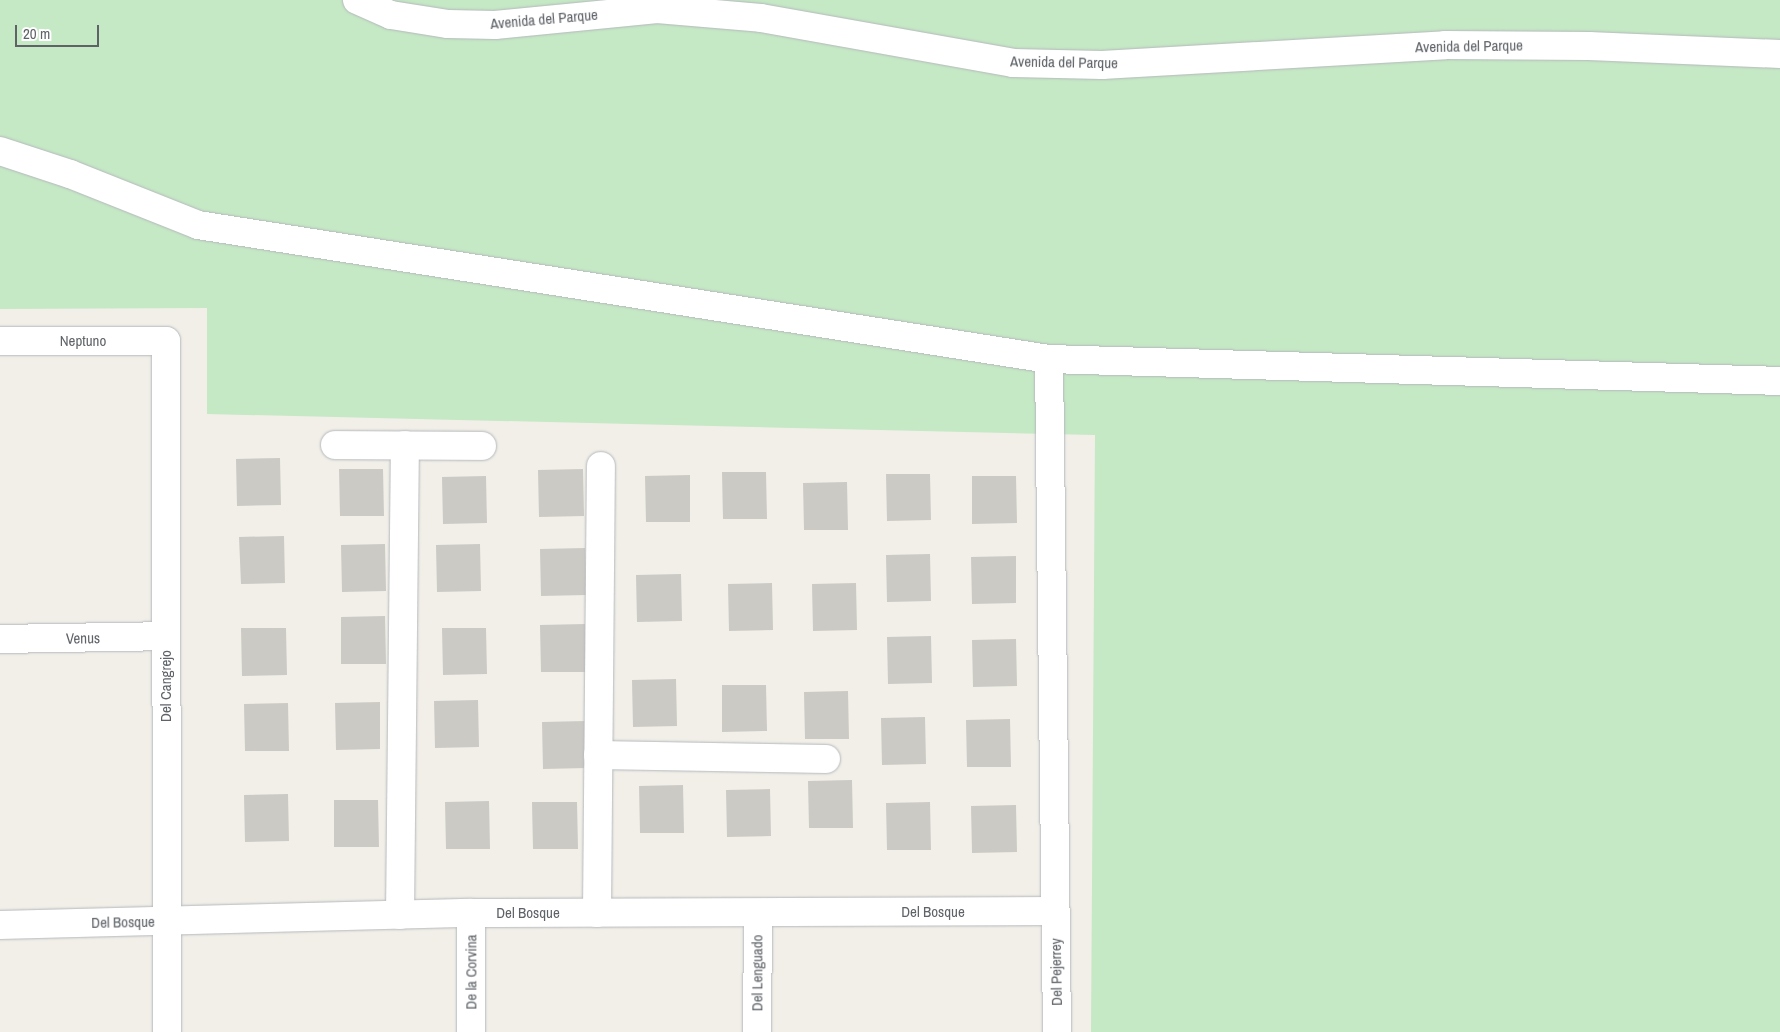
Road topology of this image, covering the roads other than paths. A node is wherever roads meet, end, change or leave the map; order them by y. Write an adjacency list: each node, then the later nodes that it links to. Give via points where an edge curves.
1 (357, 0): 2 (street, Avenida del Parque, via 391,15 448,24 494,25 657,9 762,18 1013,63 1102,65 1445,45 1589,46)
2 (1780, 54)
3 (0, 151): 6 (street, via 70,174 198,226)
4 (0, 341): 5 (street, Neptuno)
5 (166, 341): 12 (street, Del Cangrejo)
6 (1049, 359): 7 (street); 16 (street, Del Pejerrey)
7 (1780, 381)
8 (335, 445): 9 (street)
9 (405, 446): 10 (street); 20 (street)
10 (482, 446)
11 (601, 466): 14 (street)
12 (166, 636): 13 (street, Venus); 21 (street, Del Cangrejo)
13 (0, 639)
14 (598, 755): 15 (street); 18 (street)
15 (826, 759)
16 (1056, 911): 19 (street, Del Bosque); 26 (street, Del Pejerrey)
17 (471, 913): 18 (street, Del Bosque); 20 (street, Del Bosque); 24 (street, De la Corvina)
18 (597, 913): 19 (street, Del Bosque)
19 (758, 913): 25 (street, Del Lenguado)
20 (400, 915): 21 (street, Del Bosque)
21 (166, 921): 22 (street, Del Bosque); 23 (street, Del Cangrejo)
22 (0, 925)
23 (166, 1032)
24 (471, 1032)
25 (757, 1032)
26 (1057, 1032)

